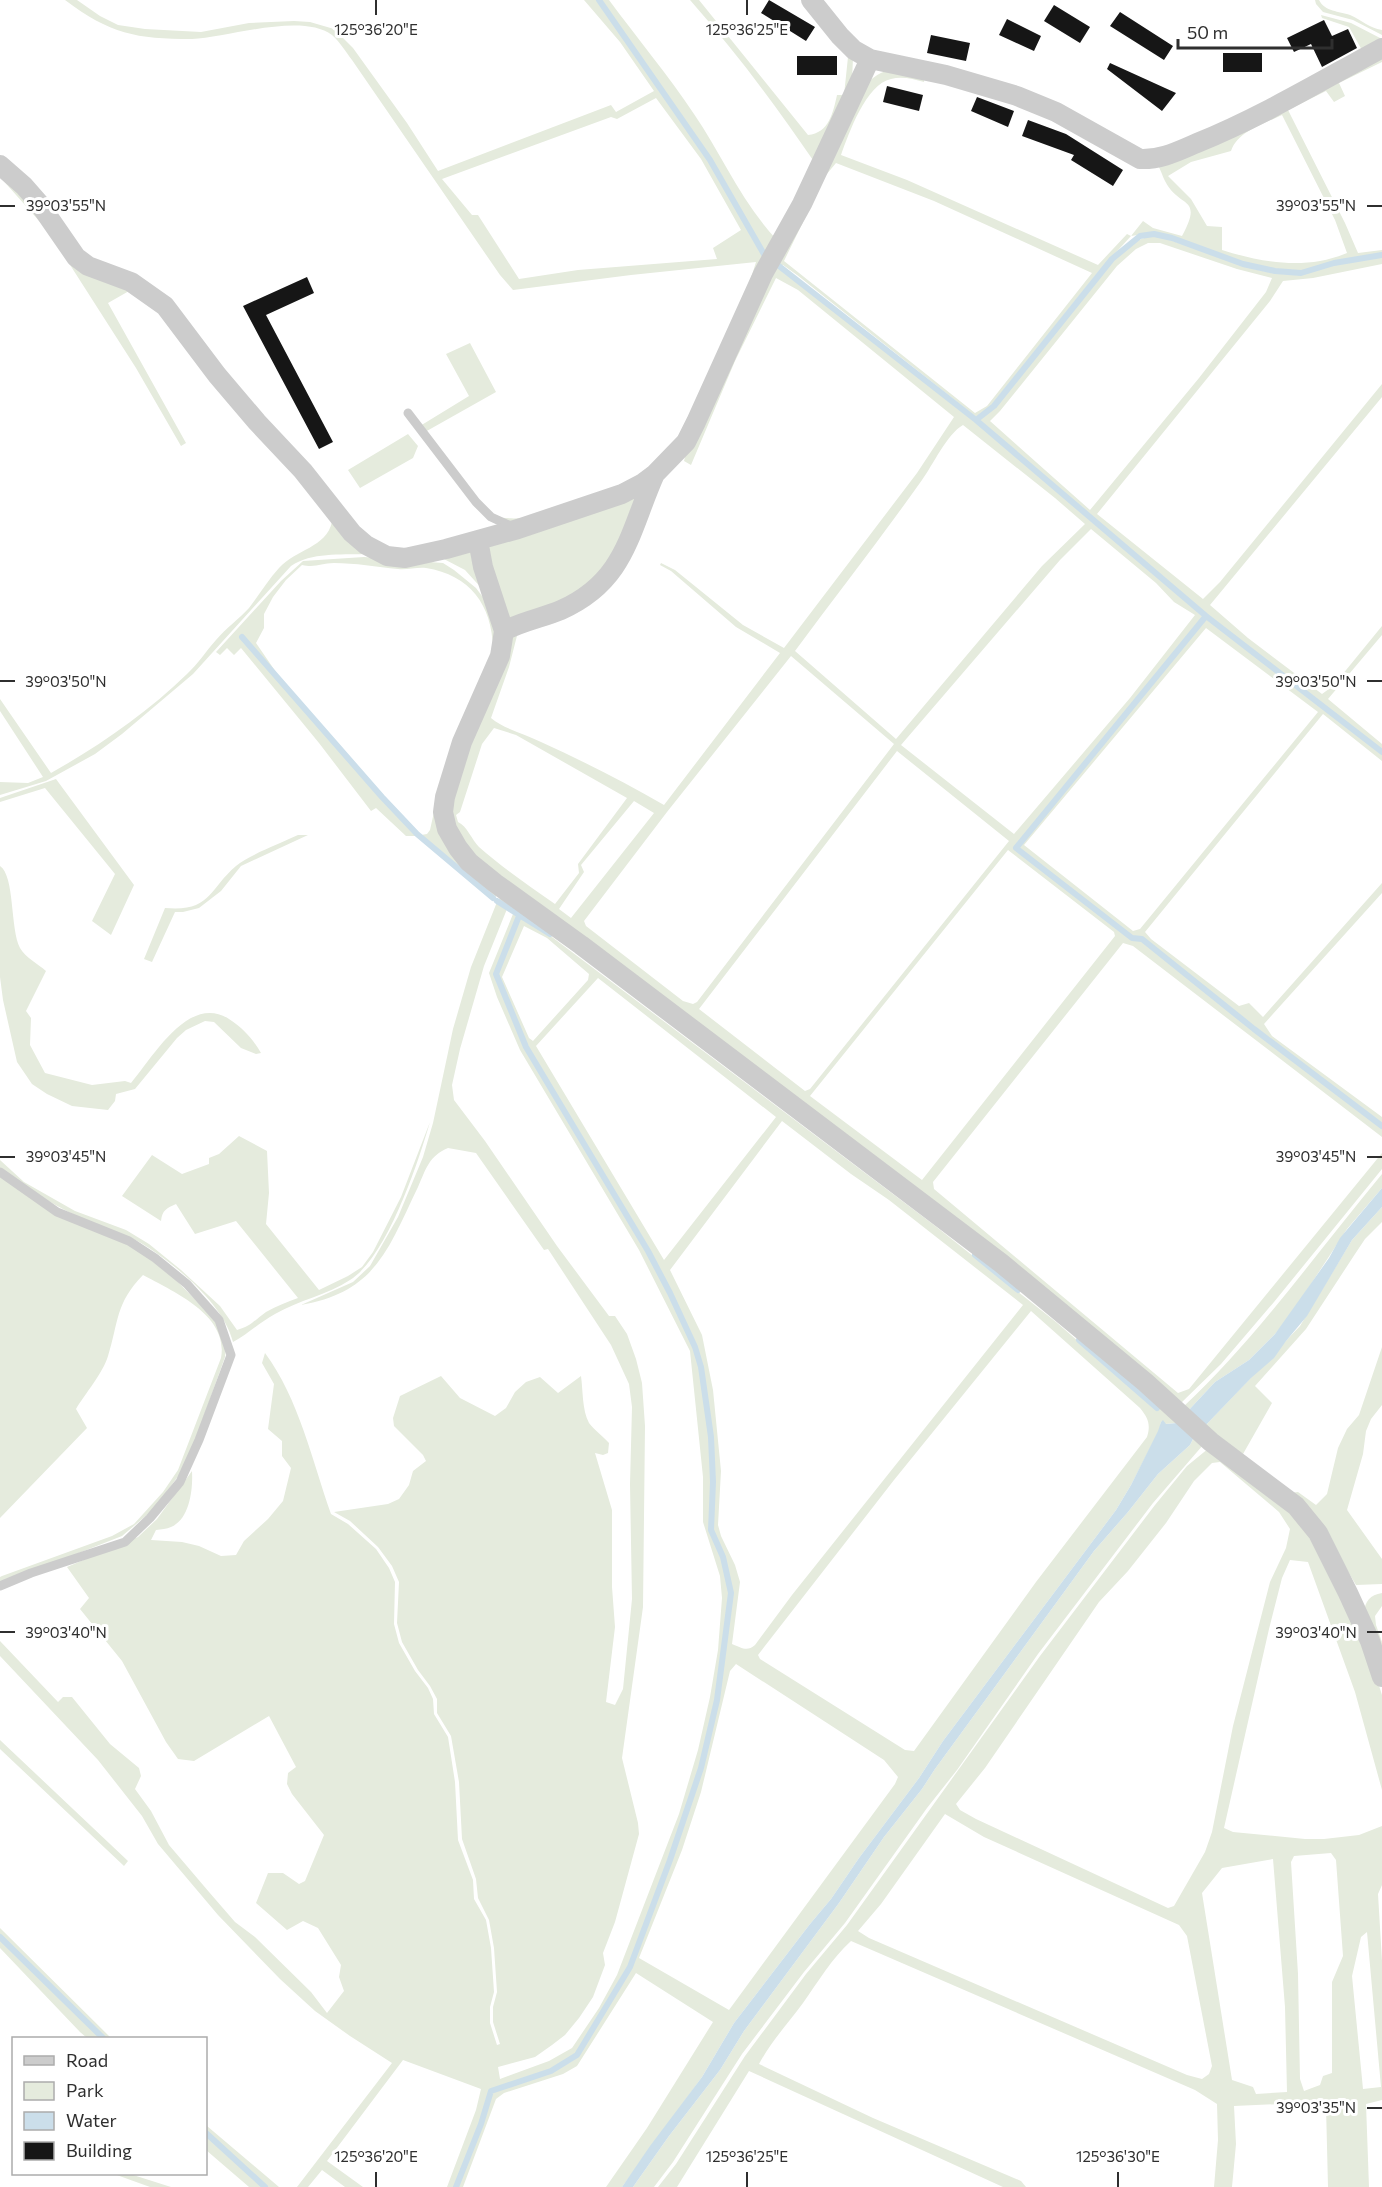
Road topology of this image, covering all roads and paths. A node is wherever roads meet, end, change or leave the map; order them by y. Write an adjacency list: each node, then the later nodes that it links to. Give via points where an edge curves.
1 (811, 0): 3 (street, via 840,36)
2 (1382, 48): 3 (street, via 1283,102 1156,160 1140,159 1056,112 1017,96 946,75)
3 (870, 59): 6 (street, via 802,204 763,274 686,442)
4 (0, 165): 8 (street, via 38,202 76,257 88,266 131,282 165,306 217,375 366,545 387,556 405,558)
5 (408, 412): 7 (lane, via 476,502 491,517)
6 (655, 474): 7 (street, via 621,494); 9 (street, via 629,543 600,587 559,611)
7 (518, 529): 8 (street)
8 (478, 540): 9 (street)
9 (504, 631): 12 (street, via 500,656 462,742 445,797 447,830 469,862 1000,1263 1210,1442 1296,1506 1318,1533 1370,1641)
10 (0, 1172): 11 (lane, via 57,1212 129,1241 155,1258 187,1284 219,1320 231,1355 180,1482 150,1518 124,1542)
11 (0, 1586)
12 (1382, 1677)

